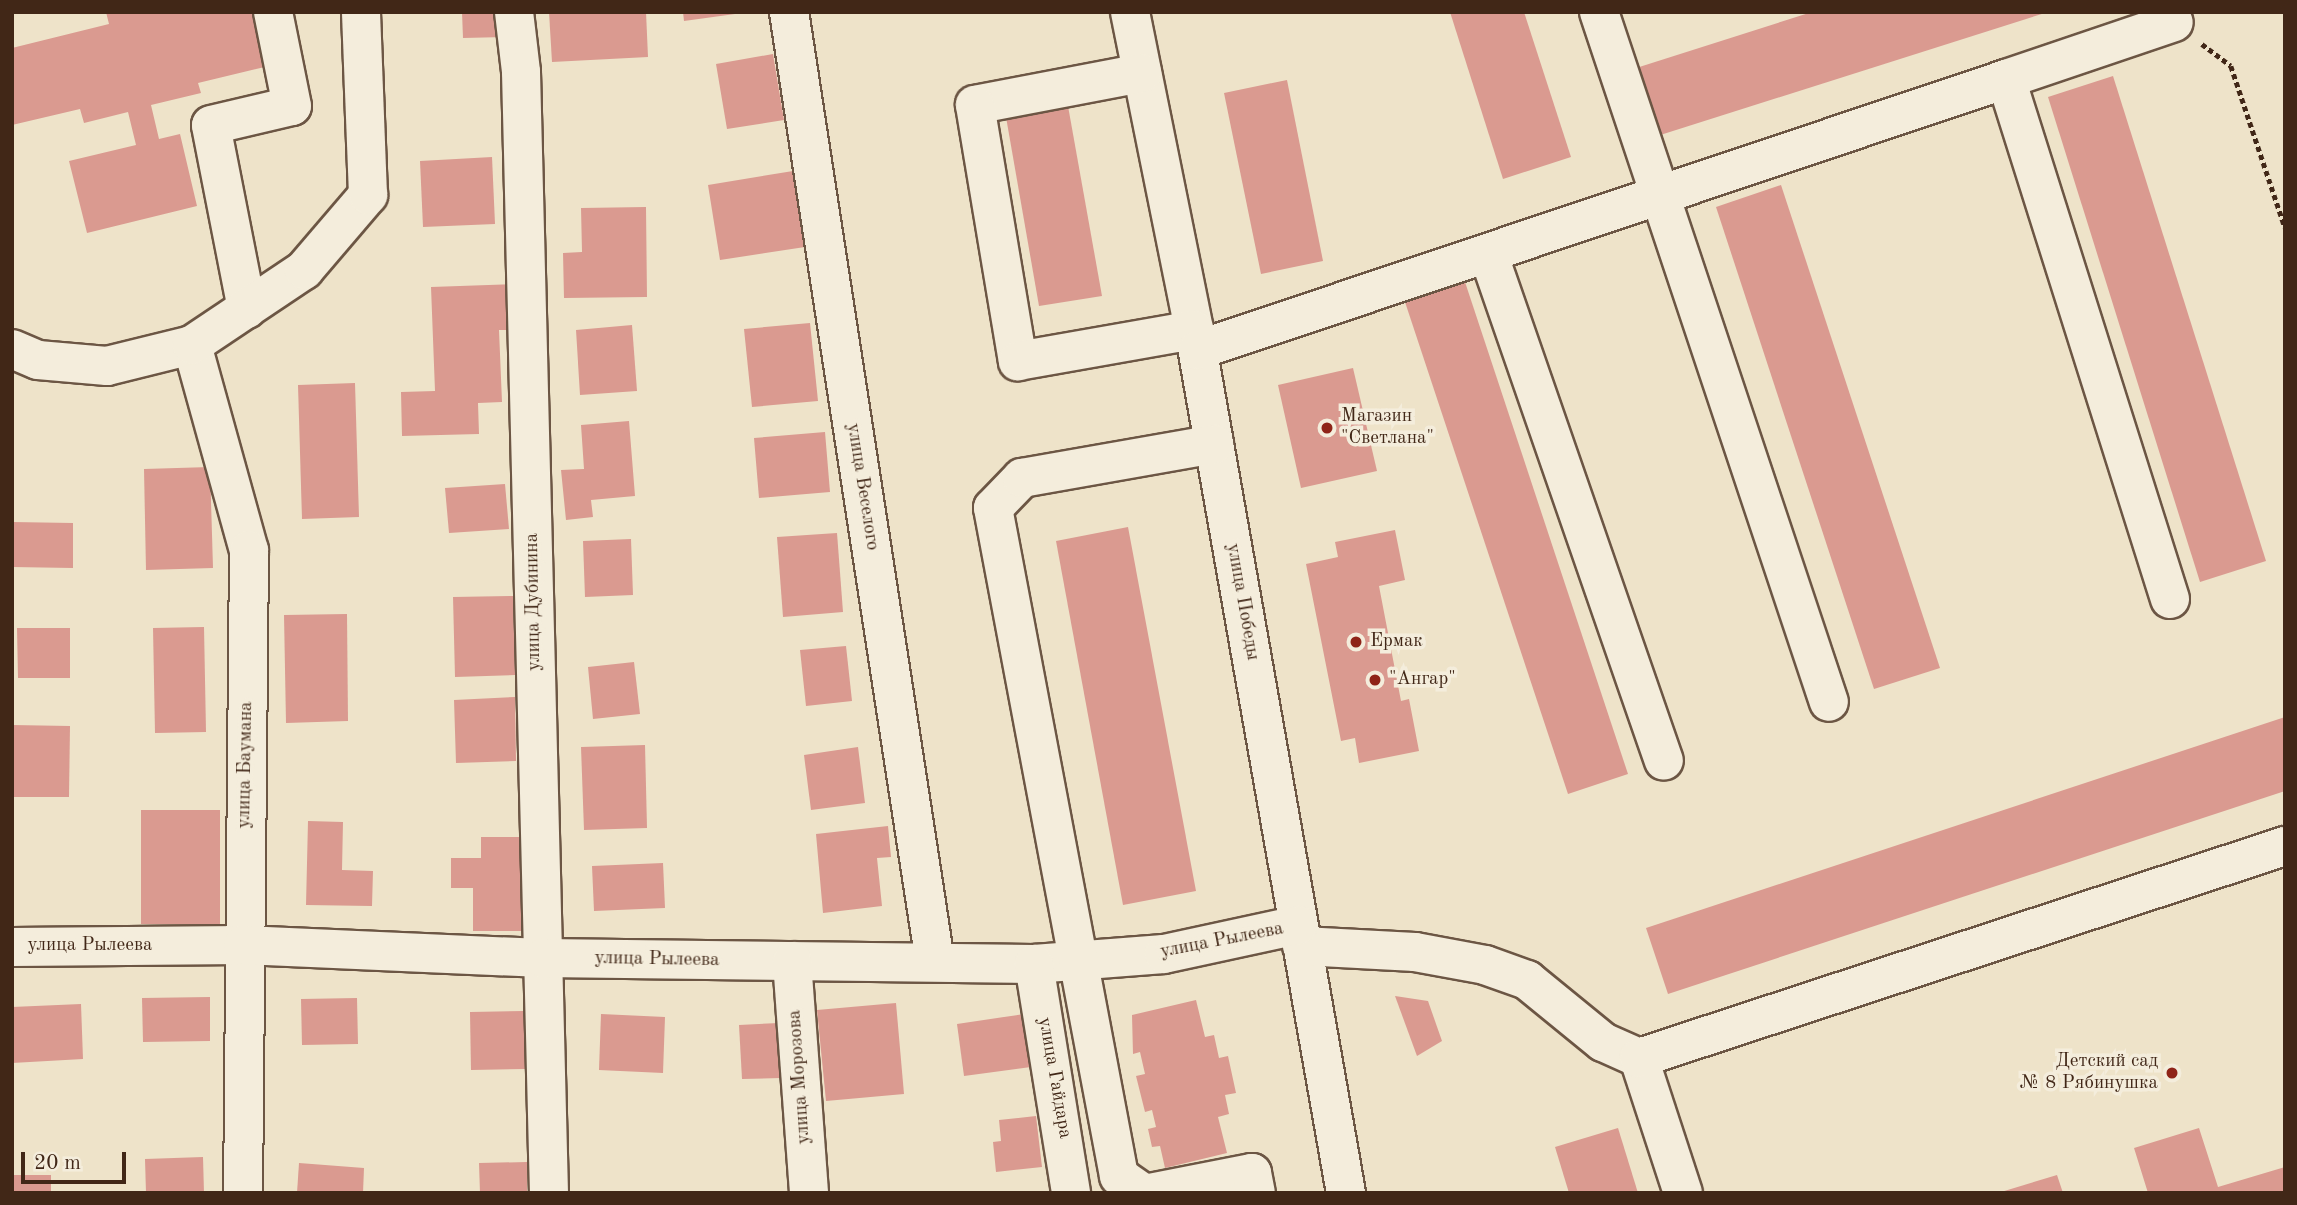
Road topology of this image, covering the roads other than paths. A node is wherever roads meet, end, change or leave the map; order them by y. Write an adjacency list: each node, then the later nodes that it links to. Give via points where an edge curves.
1 (273, 12): 12 (street, via 292,106 211,125)
2 (360, 12): 12 (street, via 368,195 304,270)
3 (514, 12): 24 (street, улица Дубинина, via 521,72)
4 (789, 12): 26 (street, улица Веселого)
5 (1130, 12): 8 (street, улица Победы)
6 (1599, 12): 10 (street)
7 (2174, 22): 9 (street)
8 (1142, 73): 13 (street, улица Победы); 13 (street, via 975,105 1018,361)
9 (2006, 79): 10 (street); 17 (street)
10 (1662, 193): 11 (street); 18 (street)
11 (1489, 256): 13 (street); 19 (street)
12 (247, 309): 14 (street)
13 (1196, 340): 16 (street, улица Победы)
14 (192, 345): 15 (street, via 107,366 38,360); 22 (street, улица Баумана, via 249,550)
15 (12, 349)
16 (1214, 444): 21 (street, улица Победы); 27 (street, via 1022,478 993,508)
17 (2170, 599)
18 (1829, 702)
19 (1664, 761)
20 (2285, 846): 29 (street)
21 (1300, 936): 27 (street, улица Рылеева); 29 (street, улица Рылеева, via 1485,965 1527,980 1592,1034); 37 (street, улица Победы)
22 (243, 945): 23 (street, улица Рылеева); 24 (street, улица Рылеева); 30 (street, улица Баумана)
23 (12, 947)
24 (543, 958): 25 (street, улица Рылеева); 31 (street, улица Дубинина)
25 (792, 961): 26 (street, улица Рылеева); 32 (street, улица Морозова)
26 (935, 962): 28 (street, улица Рылеева)
27 (1080, 962): 28 (street, улица Рылеева); 34 (street, via 1119,1177)
28 (1034, 964): 33 (street, улица Гайдара)
29 (1639, 1058): 38 (street)
30 (243, 1193)
31 (549, 1193)
32 (808, 1193)
33 (1071, 1193)
34 (1143, 1193)
35 (1150, 1193): 36 (street, via 1252,1173)
36 (1256, 1193)
37 (1346, 1193)
38 (1683, 1193)

